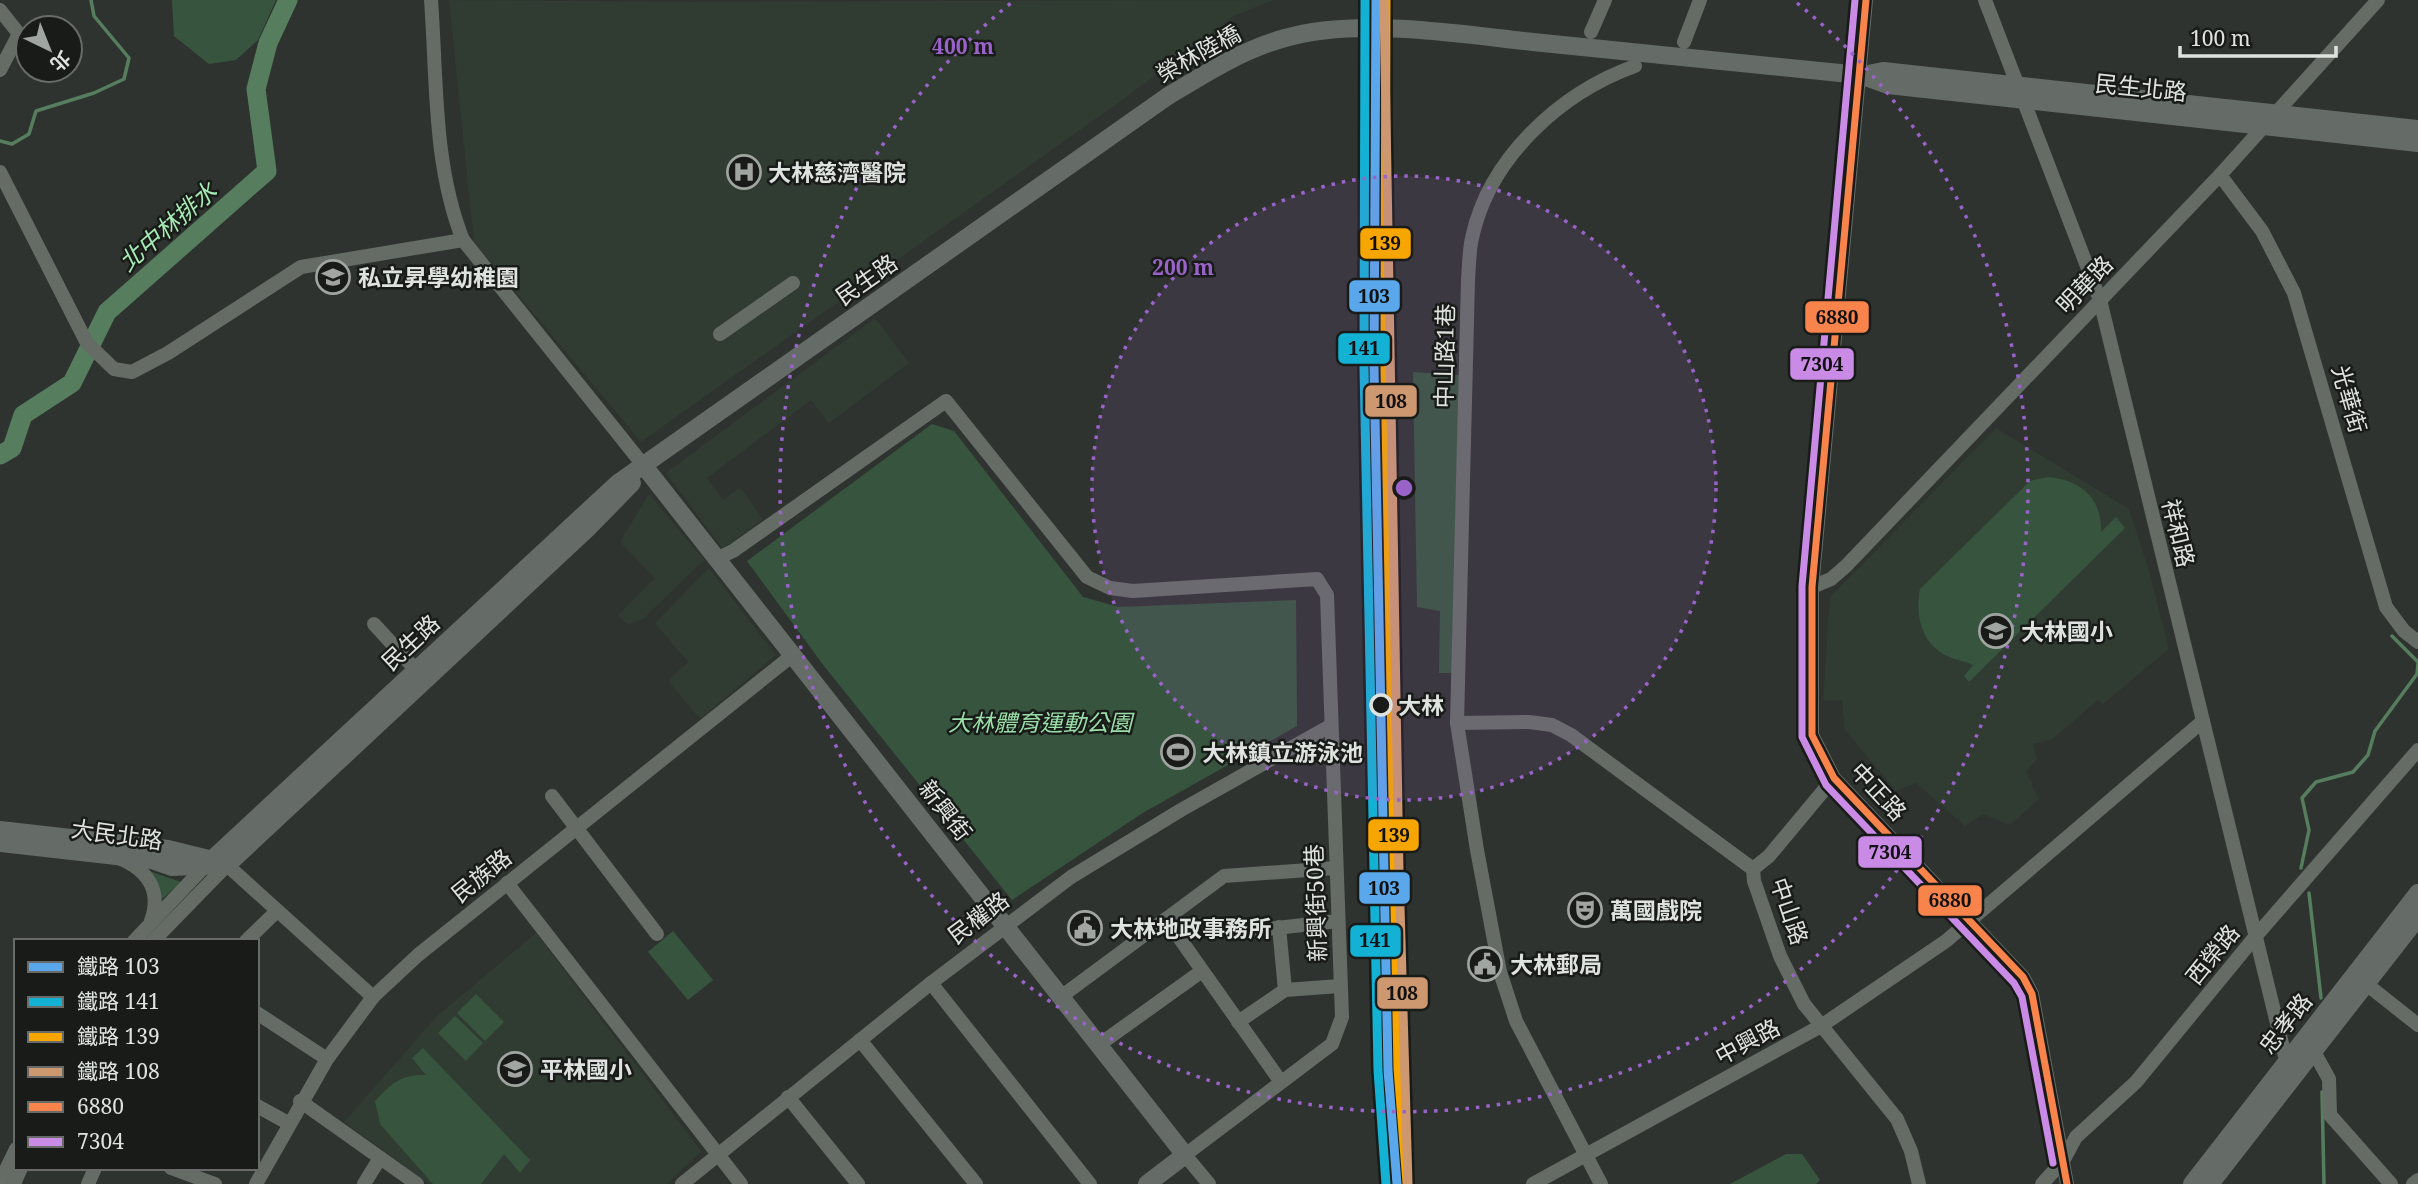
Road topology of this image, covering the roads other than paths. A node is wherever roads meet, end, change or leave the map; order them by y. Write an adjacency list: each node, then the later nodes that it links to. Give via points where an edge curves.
1 (431, 0): 20 (street, via 443,170 449,205)
2 (1605, 0): 8 (street)
3 (1700, 0): 9 (street)
4 (1866, 0): 13 (street, 中正路)
5 (1985, 0): 14 (street, 祥和路)
6 (2378, 0): 15 (street, 明華路)
7 (0, 10): 12 (street, via 19,34)
8 (1591, 32)
9 (1685, 42)
10 (1772, 65): 13 (main road, 民生北路); 21 (main road, 榮林陸橋, via 1395,30 1332,30 1287,37 1234,55 1168,96)
11 (1634, 66): 33 (street, 中山路1巷, via 1580,90 1536,128 1487,195 1472,238)
12 (0, 70)
13 (1860, 75): 14 (main road, 民生北路, via 1888,85); 27 (street, 中正路)
14 (2020, 93): 15 (main road, 民生北路); 23 (street, 祥和路)
15 (2271, 119): 16 (main road, 民生北路); 17 (main road, 民生北路); 19 (street, 明華路)
16 (2418, 129)
17 (2418, 143)
18 (0, 172): 20 (street, via 87,343 114,369 132,372 301,267)
19 (2220, 175): 23 (street, 明華路); 29 (street, 光華街, via 2262,231 2294,293 2386,607)
20 (463, 240): 25 (street)
21 (944, 254): 25 (main road, 民生路)
22 (793, 284): 24 (street)
23 (2100, 300): 27 (street, 明華路, via 1846,566); 32 (street, 祥和路)
24 (720, 334)
25 (644, 466): 26 (main road, 新興街); 31 (main road, 民生路, via 618,483); 42 (main road, 民生路, via 616,502)
26 (718, 558): 30 (main road, 新興街); 34 (street, 新興街50巷, via 946,401 1087,578 1133,591 1317,579 1327,595)
27 (1812, 587): 36 (street, 中正路, via 1812,735)
28 (374, 624): 31 (street)
29 (2418, 642)
30 (794, 654): 38 (street, 民族路); 53 (main road, 新興街)
31 (416, 670): 42 (main road, 民生路)
32 (2203, 720): 51 (street, 中興路); 57 (street, 祥和路)
33 (1457, 723): 44 (street, 中山路, via 1552,725); 85 (street, 中山路1巷, via 1500,972 1516,1021)
34 (1330, 726): 43 (street, 新興街50巷); 53 (street, 民權路, via 1071,877)
35 (2418, 751): 57 (street, 西榮路)
36 (1834, 778): 44 (street); 51 (street, 中正路)
37 (552, 796): 38 (street)
38 (576, 827): 45 (street, 民族路); 56 (street)
39 (0, 830): 42 (main road, 大民北路, via 111,841)
40 (0, 843): 41 (main road, 大民北路)
41 (115, 857): 42 (main road, 大民北路, via 172,867); 52 (street, via 149,877 155,897)
42 (215, 866): 47 (street); 52 (street); 59 (street, 民生路)
43 (1336, 868): 49 (street, via 1224,876); 50 (street, 新興街50巷)
44 (1753, 869): 71 (street, 中山路, via 1780,956 1804,1004)
45 (508, 883): 67 (street, 民族路); 83 (street)
46 (2418, 893): 76 (main road, 忠孝路)
47 (277, 911): 60 (street); 67 (street)
48 (2418, 917): 63 (main road, 忠孝路)
49 (1166, 919): 61 (street); 66 (street)
50 (1338, 921): 54 (street); 64 (street, 新興街50巷)
51 (1972, 921): 71 (street, 中興路); 87 (street, 中正路, via 2015,967 2032,994)
52 (150, 924): 58 (street)
53 (1005, 925): 62 (street, 民權路); 66 (main road, 新興街)
54 (1279, 927): 55 (street); 65 (street)
55 (1251, 931)
56 (657, 934)
57 (2255, 937): 76 (street, 祥和路); 87 (street, 西榮路, via 2136,1082 2076,1137)
58 (136, 939)
59 (155, 939)
60 (248, 939)
61 (1202, 971): 69 (street); 73 (street)
62 (931, 983): 72 (street, 民權路); 100 (street)
63 (2365, 984): 70 (street); 74 (main road, 忠孝路)
64 (1340, 986): 65 (street); 77 (street, 新興街50巷, via 1342,1017 1332,1044)
65 (1285, 990): 69 (street)
66 (1062, 996): 73 (main road, 新興街)
67 (373, 997): 75 (street, 民族路)
68 (259, 1014): 75 (street)
69 (1238, 1022): 77 (street)
70 (2418, 1025)
71 (1821, 1026): 85 (street, 中興路); 105 (street, 中山路, via 1897,1119)
72 (860, 1040): 78 (street, 民權路); 99 (street)
73 (1100, 1044): 84 (main road, 新興街)
74 (2313, 1050): 76 (street); 90 (main road, 忠孝路); 108 (street, via 2329,1079 2330,1115)
75 (327, 1059): 79 (street, 民族路)
76 (2286, 1060): 90 (main road, 忠孝路)
77 (1281, 1082): 84 (street, 新興街50巷)
78 (789, 1097): 83 (street, 民權路); 98 (street)
79 (300, 1101): 81 (street, 民族路); 86 (street)
80 (259, 1107): 81 (street)
81 (288, 1123): 93 (street, 民族路)
82 (14, 1153): 91 (street)
83 (716, 1154): 96 (street, 民權路); 97 (street)
84 (1185, 1154): 101 (main road); 102 (street, 新興街)
85 (1588, 1154): 103 (street, 中興路); 104 (street, 中山路1巷)
86 (380, 1158): 94 (street); 95 (street)
87 (2063, 1161): 106 (street, 西榮路); 107 (street, 中正路)
88 (176, 1170): 92 (street)
89 (2418, 1180): 109 (street)
90 (2203, 1181)
91 (0, 1182)
92 (215, 1184)
93 (256, 1184)
94 (364, 1184)
95 (417, 1184)
96 (682, 1184)
97 (741, 1184)
98 (858, 1184)
99 (976, 1184)
100 (1090, 1184)
101 (1147, 1184)
102 (1209, 1184)
103 (1533, 1184)
104 (1601, 1184)
105 (1919, 1184)
106 (2042, 1184)
107 (2067, 1184)
108 (2391, 1184)
109 (2413, 1184)

